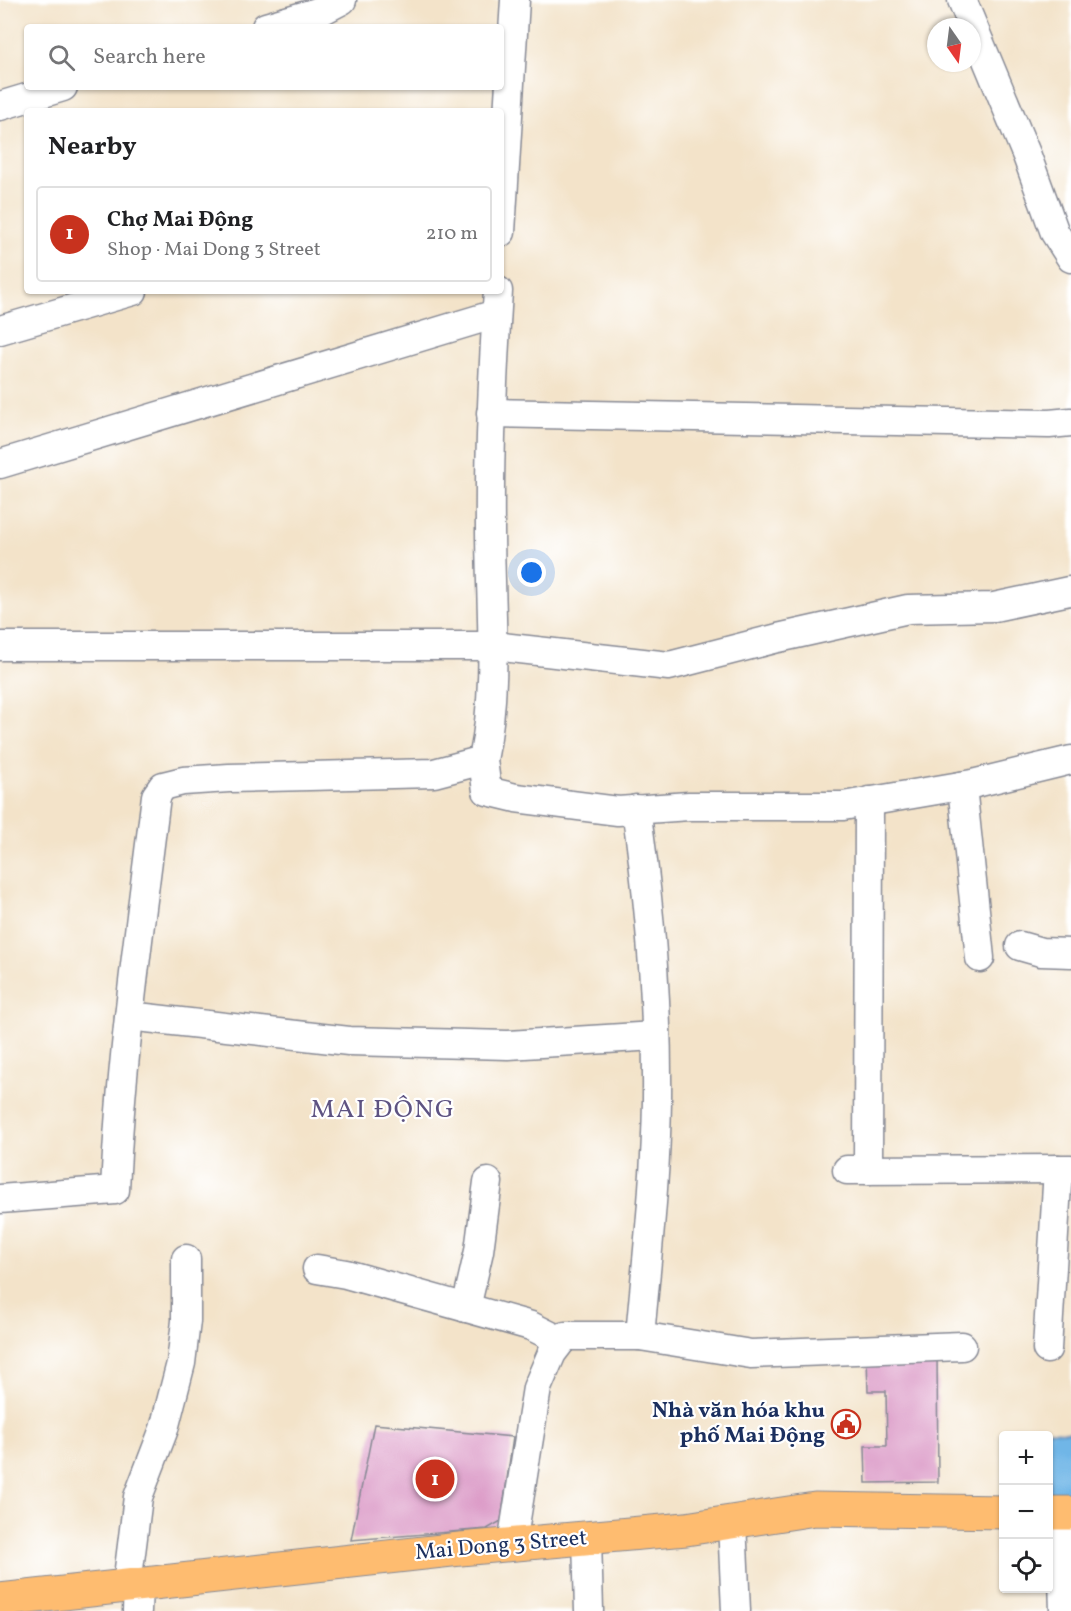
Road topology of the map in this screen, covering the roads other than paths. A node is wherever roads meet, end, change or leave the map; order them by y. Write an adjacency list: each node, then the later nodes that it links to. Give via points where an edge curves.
1 (342, 0): 4 (street, via 321,11)
2 (515, 0): 7 (street)
3 (962, 0): 8 (street, via 1027,156)
4 (276, 24)
5 (53, 90): 6 (street)
6 (0, 106)
7 (504, 155)
8 (1063, 230): 9 (street)
9 (1071, 258)
10 (123, 294): 12 (street)
11 (497, 303): 13 (street); 15 (street)
12 (0, 330)
13 (491, 413): 14 (street); 18 (street, via 489,529)
14 (1071, 422)
15 (0, 464)
16 (1070, 593): 18 (street, via 994,607 908,609 669,666)
17 (0, 646): 18 (street)
18 (494, 646): 19 (street)
19 (483, 760): 23 (street, via 487,791 618,811); 27 (street, via 434,773 229,778 163,786 156,796)
20 (1071, 760): 21 (street)
21 (962, 786): 22 (street); 26 (street)
22 (869, 801): 23 (street, via 843,806); 29 (street, via 857,1170)
23 (636, 809): 28 (street, via 648,891)
24 (1020, 946): 25 (street, via 1041,952)
25 (1071, 953)
26 (980, 958)
27 (129, 1016): 28 (street, via 349,1041 508,1045); 31 (street, via 115,1190)
28 (655, 1036): 35 (street, via 653,1190)
29 (1064, 1169): 38 (street)
30 (488, 1182): 34 (street, via 479,1251)
31 (0, 1199)
32 (186, 1259): 44 (street, via 181,1364 164,1429 138,1497)
33 (317, 1269): 34 (street)
34 (466, 1308): 36 (street, via 531,1326)
35 (640, 1336): 36 (street, via 565,1336); 37 (street, via 751,1354)
36 (561, 1341): 43 (street, via 537,1388)
37 (962, 1346)
38 (1047, 1349)
39 (999, 1512): 41 (main road, Mai Dong 3 Street, via 815,1509)
40 (1060, 1513): 48 (street)
41 (732, 1522): 42 (main road, Mai Dong 3 Street); 47 (street)
42 (587, 1538): 43 (main road, Mai Dong 3 Street); 46 (street)
43 (512, 1544): 44 (main road, Mai Dong 3 Street)
44 (134, 1594): 45 (main road, Mai Dong 3 Street)
45 (0, 1600)
46 (589, 1611)
47 (736, 1611)
48 (1064, 1611)

